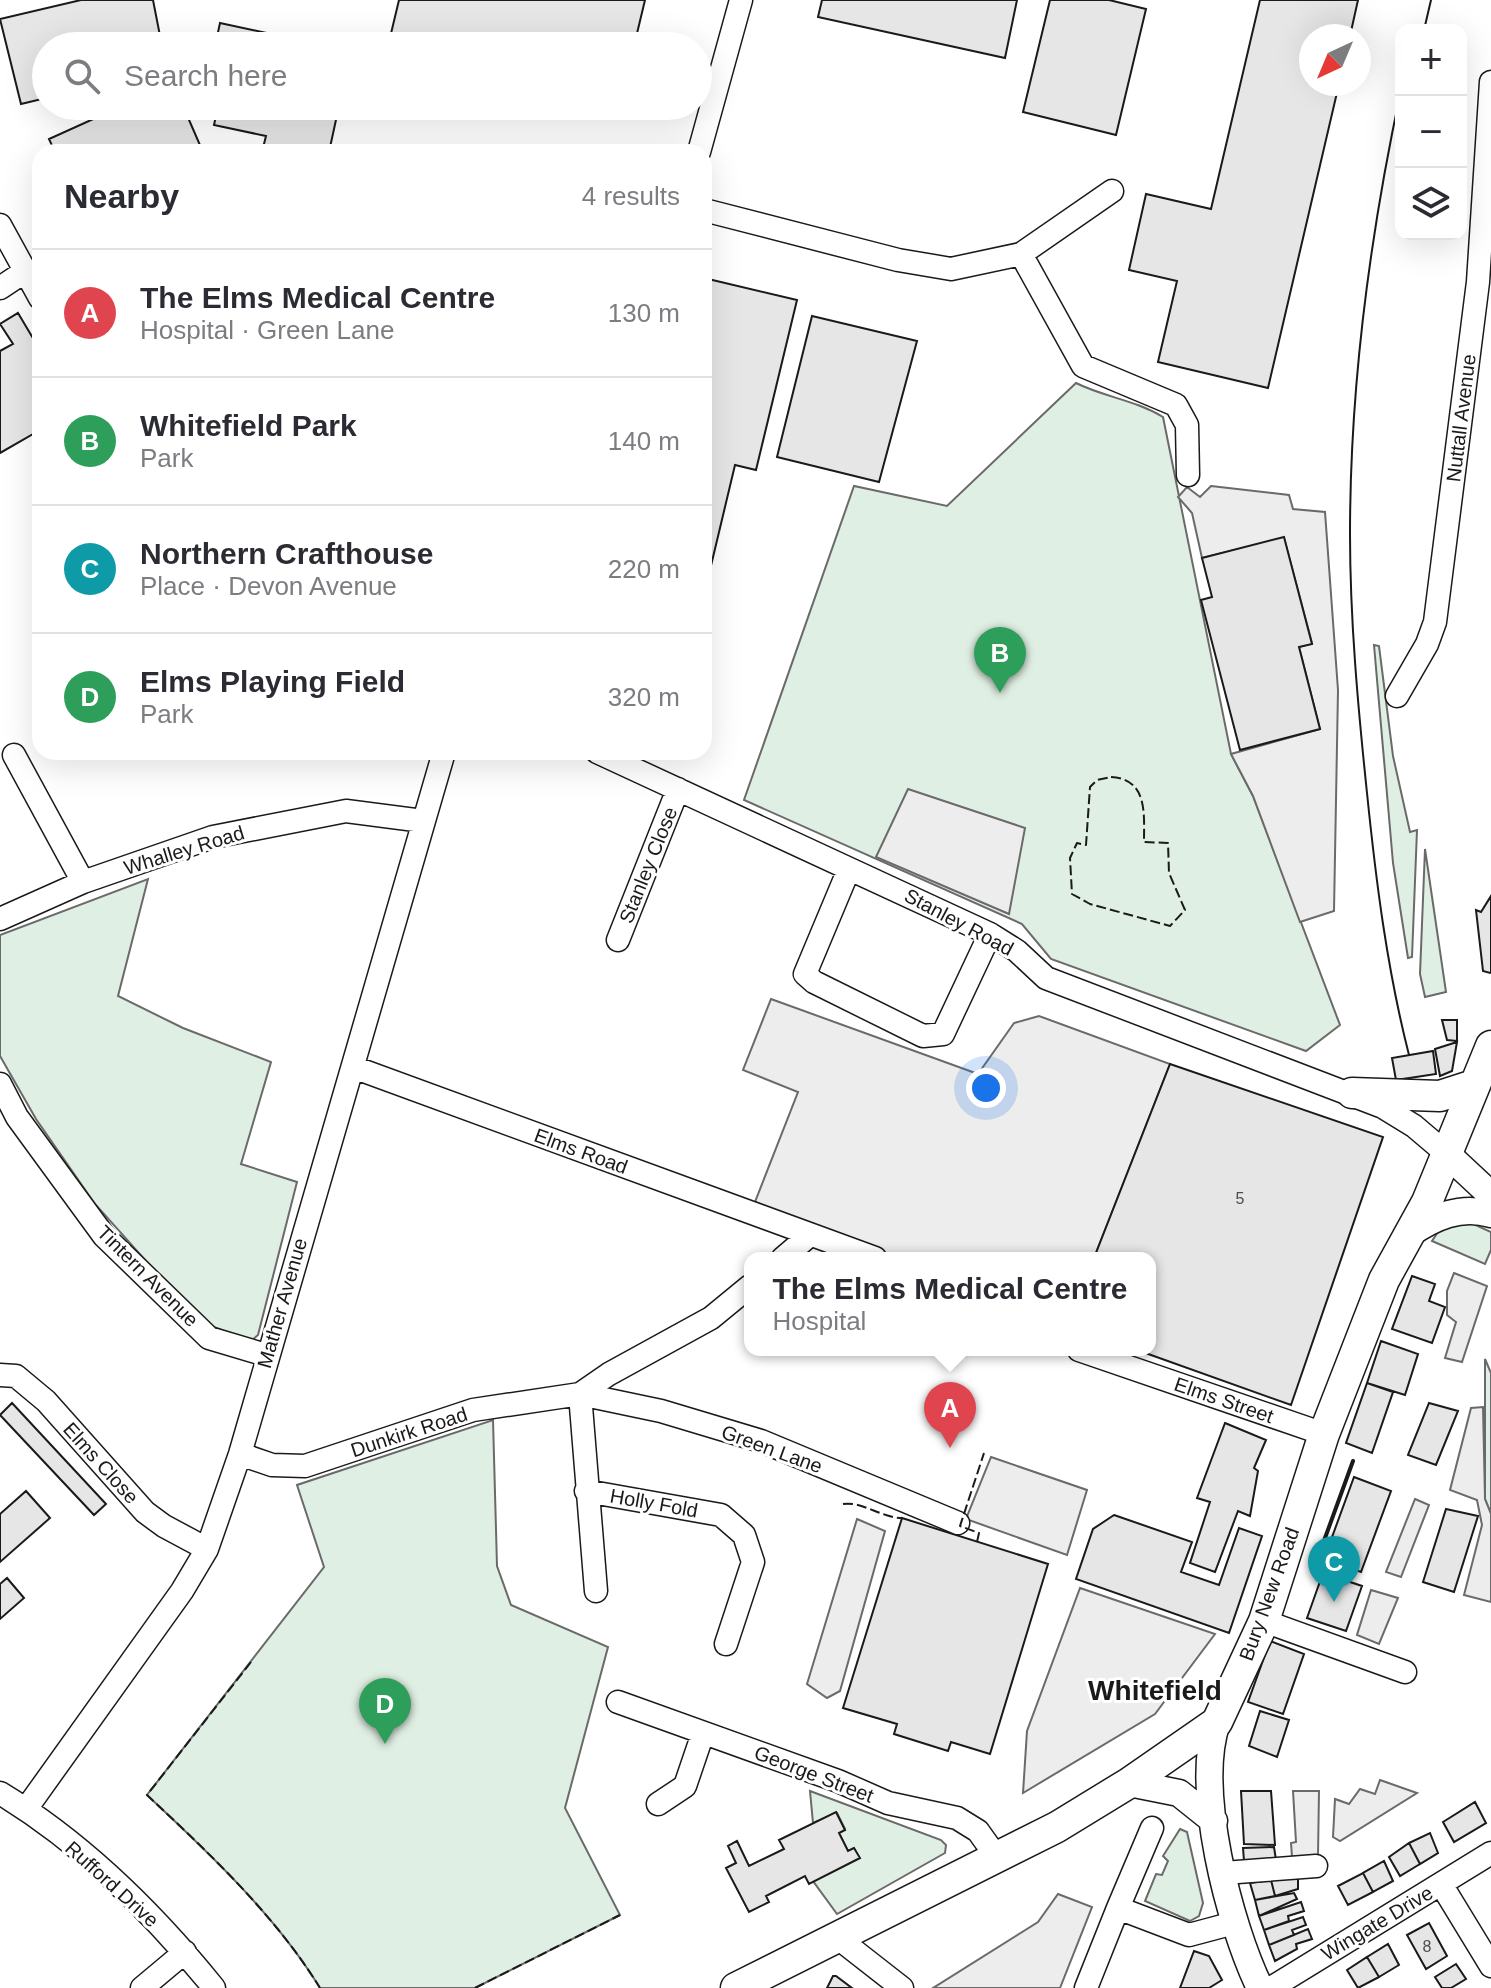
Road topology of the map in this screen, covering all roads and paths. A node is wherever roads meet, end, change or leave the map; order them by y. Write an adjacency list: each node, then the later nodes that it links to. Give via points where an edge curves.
1 (741, 0): 3 (street)
2 (1491, 82): 11 (street, Nuttall Avenue)
3 (712, 105)
4 (708, 120): 5 (street)
5 (701, 144)
6 (1112, 191): 9 (street)
7 (712, 212): 9 (street, via 951,269)
8 (0, 225): 10 (street)
9 (1021, 254): 14 (street, via 1083,366 1176,405 1187,425)
10 (24, 272): 12 (street); 13 (street)
11 (1485, 284): 15 (street, Nuttall Avenue, via 1435,622 1406,658)
12 (32, 285)
13 (0, 288)
14 (1188, 475)
15 (1397, 696)
16 (14, 755): 22 (street)
17 (442, 760): 20 (street, Mather Avenue)
18 (615, 760): 19 (street, Stanley Road)
19 (678, 789): 21 (street, Stanley Road); 25 (street, Stanley Close)
20 (423, 821): 22 (street, Whalley Road, via 346,811 213,837); 27 (street, Mather Avenue)
21 (849, 869): 24 (street, Stanley Road); 24 (street, via 805,974 923,1036 943,1034)
22 (83, 882): 23 (street, Whalley Road)
23 (0, 919)
24 (990, 934): 30 (street, Stanley Road, via 1046,978)
25 (618, 940)
26 (1491, 1046): 29 (highway, Bury New Road)
27 (353, 1067): 35 (street, Elms Road); 39 (street, Mather Avenue)
28 (0, 1084): 39 (street, Tintern Avenue, via 17,1117 104,1236 209,1338)
29 (1474, 1085): 30 (highway, via 1440,1096); 31 (highway, Bury New Road)
30 (1352, 1093): 31 (street, Stanley Road, via 1414,1126)
31 (1447, 1154): 32 (main road); 34 (highway, Bury New Road)
32 (1491, 1195)
33 (1491, 1214): 34 (main road, via 1453,1212)
34 (1409, 1234): 43 (highway, Bury New Road, via 1384,1280)
35 (810, 1235): 36 (street); 37 (street)
36 (790, 1252)
37 (858, 1252)
38 (744, 1291): 42 (street, via 711,1318)
39 (266, 1355): 44 (street, Mather Avenue)
40 (1096, 1356): 43 (street, Elms Street)
41 (0, 1375): 47 (street, Elms Close, via 16,1376 46,1401 145,1512)
42 (580, 1394): 44 (street, Dunkirk Road, via 473,1410 305,1466 272,1465); 45 (street); 46 (street, Green Lane, via 761,1441)
43 (1324, 1434): 49 (highway, Bury New Road)
44 (240, 1454): 47 (street, Mather Avenue)
45 (586, 1491): 48 (street); 50 (street, Holly Fold, via 721,1515 744,1535 753,1562)
46 (958, 1523)
47 (207, 1549): 58 (street, Mather Avenue)
48 (596, 1591)
49 (1264, 1621): 51 (street); 53 (highway, Bury New Road)
50 (726, 1644)
51 (1405, 1672)
52 (618, 1702): 54 (street, George Street)
53 (1217, 1722): 55 (highway); 59 (main road, via 1207,1768)
54 (703, 1733): 57 (street, via 685,1786); 62 (street, George Street, via 888,1803 957,1818 978,1831)
55 (1129, 1783): 59 (main road, via 1179,1793); 62 (highway)
56 (0, 1793): 58 (street, Rufford Drive)
57 (658, 1804)
58 (26, 1809): 69 (street, Rufford Drive, via 100,1870)
59 (1214, 1821): 64 (main road)
60 (1152, 1828): 66 (street, via 1149,1860)
61 (1491, 1853): 65 (street, Wingate Drive)
62 (998, 1859): 68 (highway)
63 (1316, 1866): 64 (street)
64 (1224, 1873): 67 (main road)
65 (1441, 1884): 70 (street, Wingate Drive); 77 (street, Wingate Drive)
66 (1118, 1908): 67 (street, via 1189,1935); 75 (street)
67 (1234, 1923): 76 (main road)
68 (838, 1938): 73 (highway); 74 (street)
69 (185, 1952): 71 (street); 72 (street, Rufford Drive)
70 (1491, 1966)
71 (142, 1988)
72 (214, 1988)
73 (736, 1988)
74 (902, 1988)
75 (1086, 1988)
76 (1260, 1988)
77 (1271, 1988)

